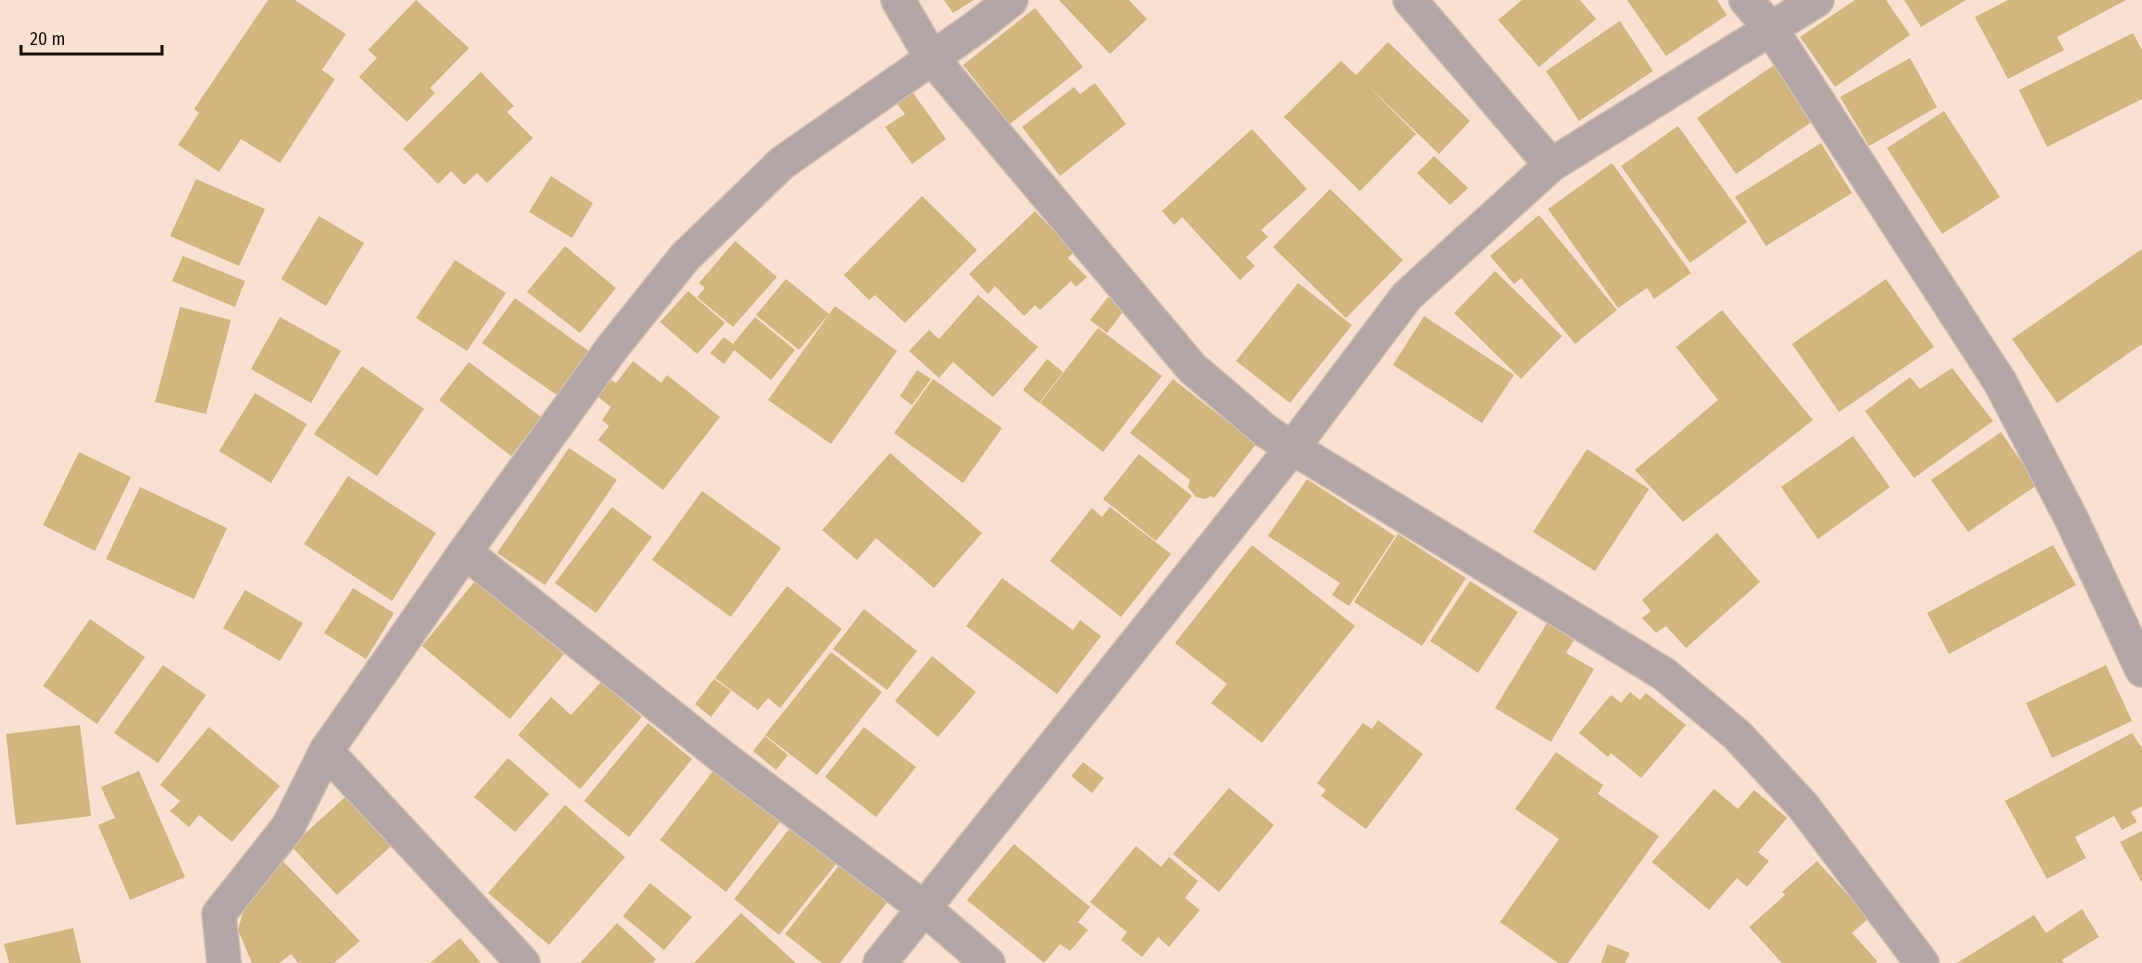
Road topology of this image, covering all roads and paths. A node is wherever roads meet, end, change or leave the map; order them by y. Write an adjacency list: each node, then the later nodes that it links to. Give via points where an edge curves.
1 (898, 0): 7 (street)
2 (1011, 0): 7 (street)
3 (1410, 0): 8 (street)
4 (1746, 0): 6 (street)
5 (1817, 0): 6 (street)
6 (1771, 29): 8 (street); 11 (street, via 2000,382 2071,518)
7 (931, 57): 9 (street, via 1192,368 1267,432); 10 (street, via 783,163 685,257 612,348)
8 (1551, 165): 9 (street, via 1407,296)
9 (1293, 447): 13 (street); 18 (street, via 1664,674 1737,735 1803,806)
10 (465, 552): 12 (street); 13 (street, via 725,759)
11 (2142, 670)
12 (326, 751): 14 (street, via 288,827 219,914); 15 (street)
13 (925, 909): 16 (street); 17 (street)
14 (224, 963)
15 (523, 963)
16 (880, 963)
17 (988, 963)
18 (1922, 963)

